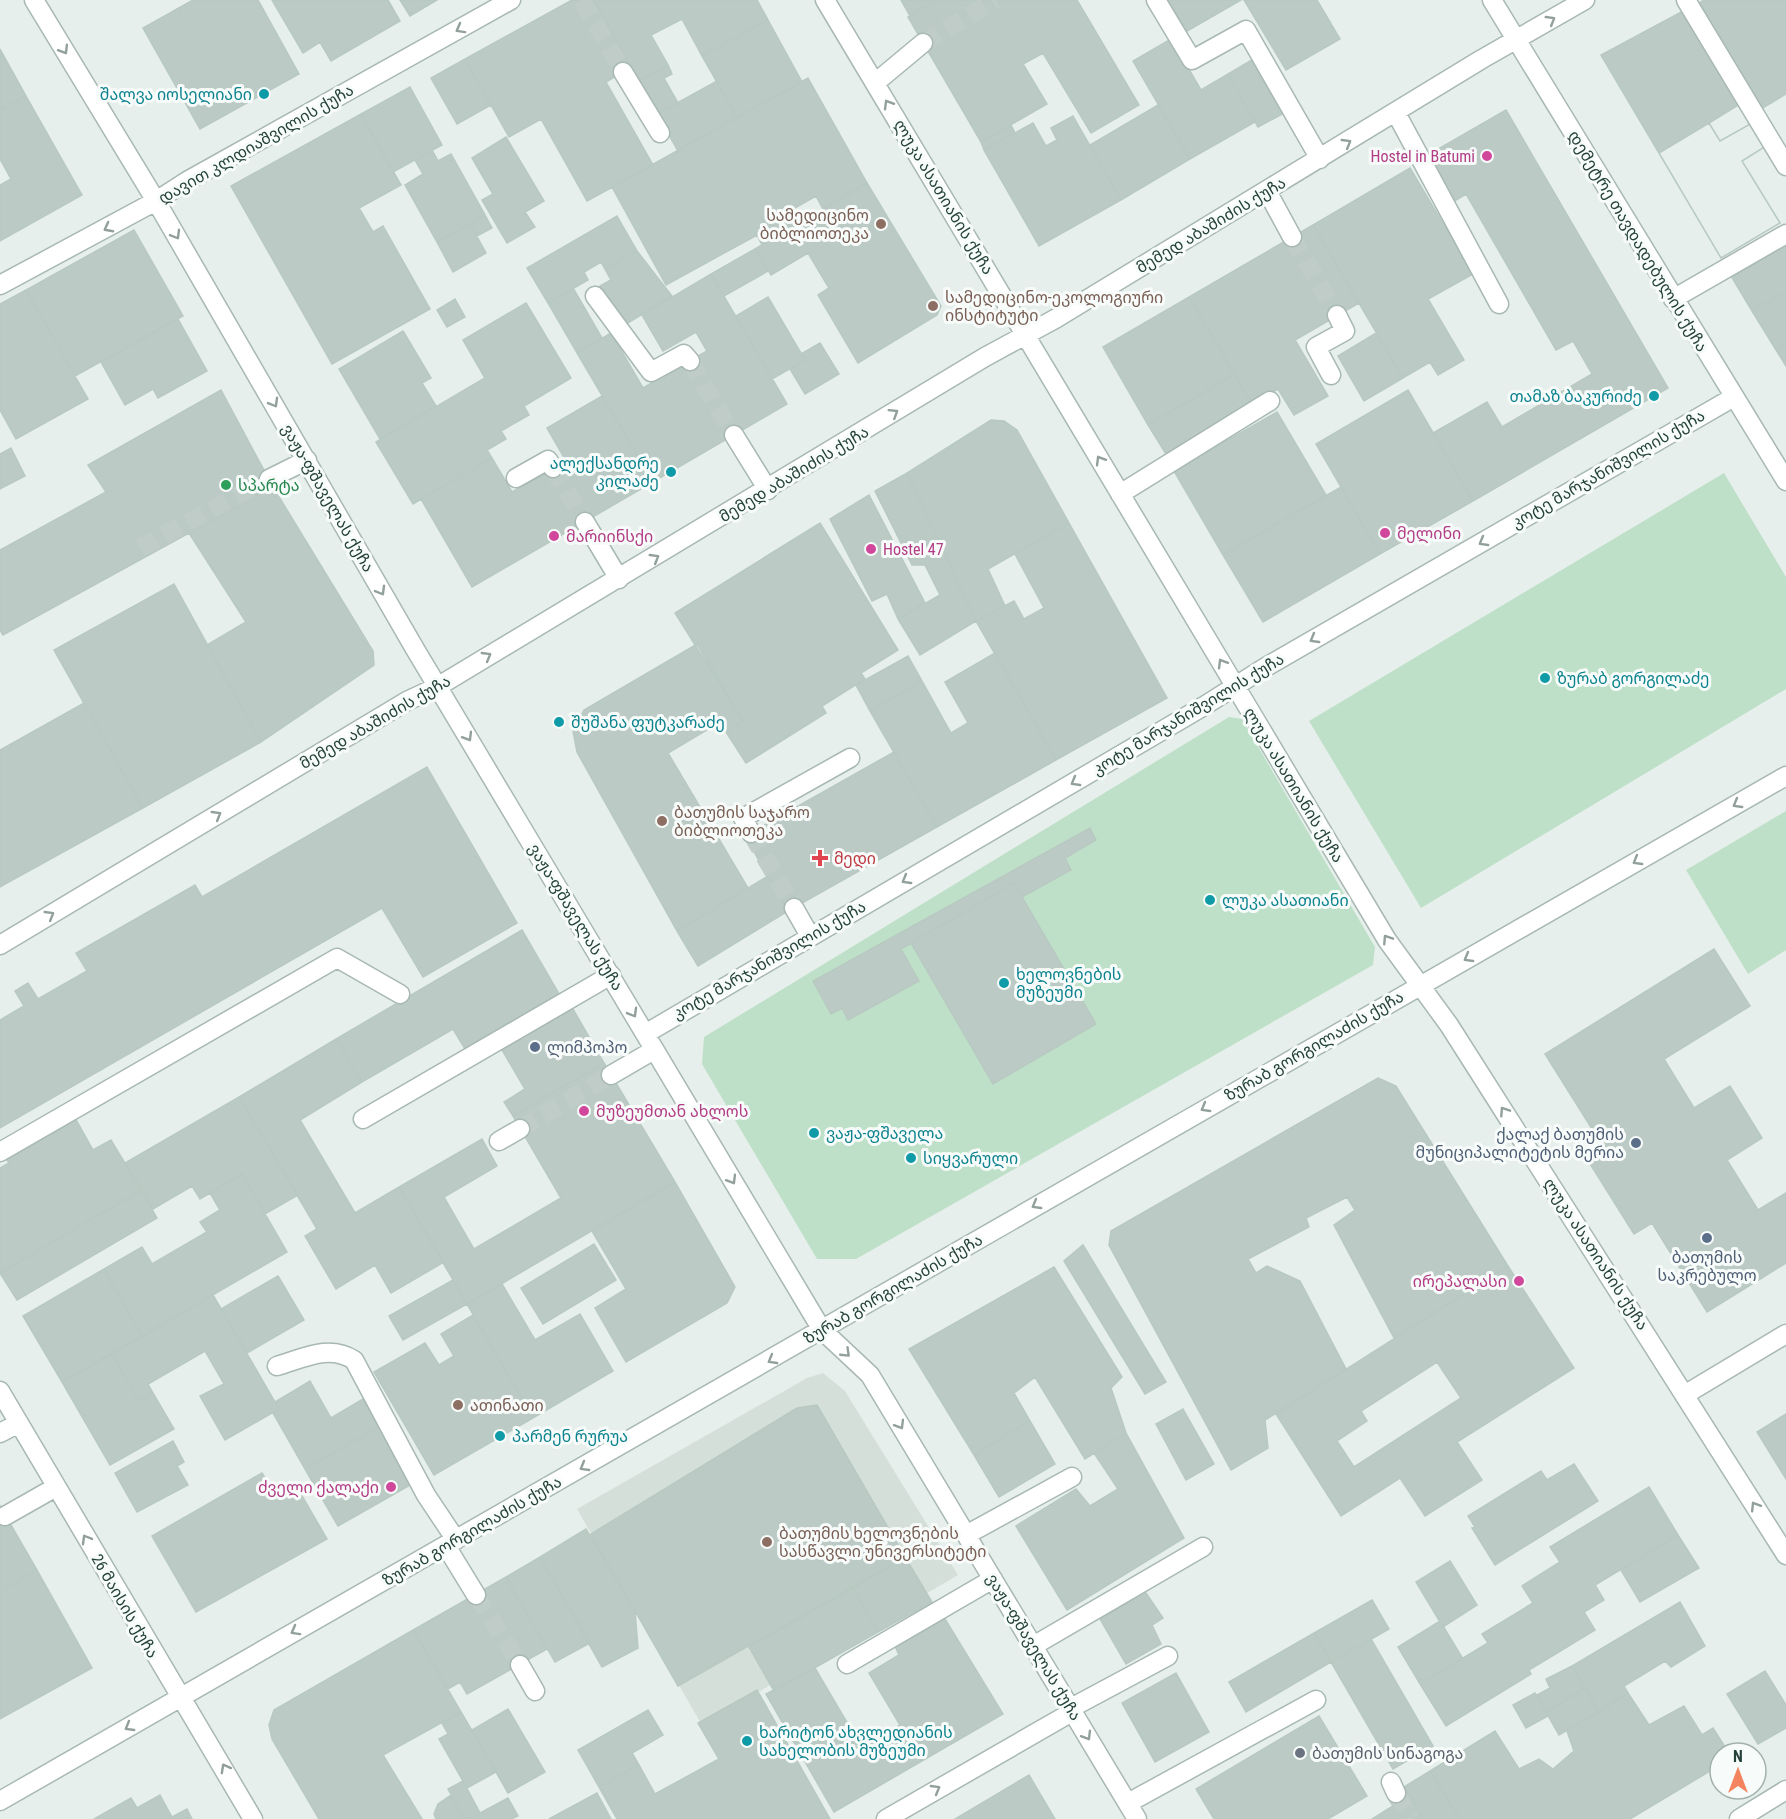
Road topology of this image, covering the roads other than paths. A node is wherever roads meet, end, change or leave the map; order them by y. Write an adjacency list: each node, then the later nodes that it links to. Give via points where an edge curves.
1 (33, 0): 17 (street, ვაჟა-ფშაველას ქუჩა, one-way to 17)
2 (511, 0): 17 (street, დავით კლდიაშვილის ქუჩა, one-way to 17)
3 (825, 0): 11 (street, ლუკა ასათიანის ქუჩა)
4 (1156, 0): 14 (street, via 1192,60 1246,30)
5 (1492, 0): 8 (street, დემეტრე თავდადებულის ქუჩა)
6 (1586, 0): 8 (street, მემედ აბაშიძის ქუჩა, one-way to 6)
7 (1686, 0): 15 (street)
8 (1517, 40): 12 (street, მემედ აბაშიძის ქუჩა); 22 (street, დემეტრე თავდადებულის ქუჩა)
9 (923, 43): 11 (street)
10 (623, 72): 13 (street)
11 (875, 83): 25 (street, ლუკა ასათიანის ქუჩა, one-way to 11)
12 (1396, 113): 14 (street, მემედ აბაშიძის ქუჩა, one-way to 12); 23 (street)
13 (660, 133)
14 (1320, 159): 16 (street, მემედ აბაშიძის ქუჩა)
15 (1786, 166)
16 (1267, 191): 19 (street); 25 (street, მემედ აბაშიძის ქუჩა)
17 (156, 201): 20 (street, დავით კლდიაშვილის ქუჩა, one-way to 20); 31 (street, ვაჟა-ფშაველას ქუჩა, one-way to 31)
18 (1786, 234): 22 (street)
19 (1293, 237)
20 (0, 285)
21 (595, 296): 26 (street, via 651,372 684,354)
22 (1673, 299): 28 (street, დემეტრე თავდადებულის ქუჩა)
23 (1499, 304)
24 (1337, 315): 27 (street, via 1345,331 1316,347)
25 (1026, 334): 36 (street, მემედ აბაშიძის ქუჩა, one-way to 25); 37 (street, ლუკა ასათიანის ქუჩა, one-way to 25)
26 (690, 361)
27 (1331, 375)
28 (1734, 397): 35 (street, დემეტრე თავდადებულის ქუჩა); 40 (street, კოტე მარჯანიშვილის ქუჩა, one-way to 40)
29 (1270, 401): 37 (street)
30 (734, 435): 36 (street)
31 (307, 460): 34 (street); 41 (street, ვაჟა-ფშაველას ქუჩა, one-way to 41)
32 (553, 468): 33 (street, via 548,460)
33 (516, 478)
34 (269, 479)
35 (1786, 481)
36 (768, 490): 39 (street, მემედ აბაშიძის ქუჩა, one-way to 36)
37 (1120, 494): 40 (street, ლუკა ასათიანის ქუჩა, one-way to 37)
38 (585, 522): 39 (street)
39 (619, 579): 41 (street, მემედ აბაშიძის ქუჩა, one-way to 39)
40 (1235, 685): 46 (street, კოტე მარჯანიშვილის ქუჩა, one-way to 46); 49 (street, ლუკა ასათიანის ქუჩა, one-way to 40, via 1387,940)
41 (437, 687): 47 (street, მემედ აბაშიძის ქუჩა, one-way to 41, via 407,700); 48 (street, ვაჟა-ფშაველას ქუჩა, one-way to 48)
42 (850, 758): 44 (street, via 743,818)
43 (1786, 776): 49 (street, ზურაბ გორგილაძის ქუჩა, one-way to 49)
44 (751, 833)
45 (794, 908): 46 (street)
46 (810, 936): 51 (street, კოტე მარჯანიშვილის ქუჩა)
47 (0, 945)
48 (611, 975): 51 (street, ვაჟა-ფშაველას ქუჩა, one-way to 51); 54 (street)
49 (1421, 986): 58 (street, ზურაბ გორგილაძის ქუჩა, one-way to 58); 62 (street, ლუკა ასათიანის ქუჩა, one-way to 49)
50 (400, 994): 57 (street, via 337,957)
51 (645, 1034): 52 (street, ვაჟა-ფშაველას ქუჩა)
52 (654, 1050): 53 (street); 58 (street, ვაჟა-ფშაველას ქუჩა, one-way to 58)
53 (611, 1075)
54 (363, 1119)
55 (520, 1129): 56 (street)
56 (499, 1141)
57 (0, 1152)
58 (822, 1330): 68 (street, ვაჟა-ფშაველას ქუჩა, one-way to 68, via 870,1375); 69 (street, ზურაბ გორგილაძის ქუჩა, one-way to 69)
59 (1786, 1334): 62 (street)
60 (277, 1366): 69 (street, via 326,1351 343,1353 354,1360)
61 (0, 1390): 63 (street, 26 მაისის ქუჩა)
62 (1686, 1394): 71 (street, ლუკა ასათიანის ქუჩა, one-way to 62)
63 (19, 1423): 64 (street); 66 (street, 26 მაისის ქუჩა)
64 (0, 1433)
65 (1072, 1477): 68 (street)
66 (56, 1488): 67 (street); 79 (street, 26 მაისის ქუჩა, one-way to 66)
67 (5, 1516)
68 (966, 1535): 72 (street, ვაჟა-ფშაველას ქუჩა)
69 (451, 1543): 73 (street); 79 (street, ზურაბ გორგილაძის ქუჩა, one-way to 79)
70 (1203, 1547): 74 (street)
71 (1786, 1555)
72 (993, 1579): 74 (street, ვაჟა-ფშაველას ქუჩა); 76 (street)
73 (476, 1594)
74 (1033, 1646): 81 (street, ვაჟა-ფშაველას ქუჩა)
75 (1168, 1656): 81 (street)
76 (847, 1664)
77 (520, 1665): 78 (street)
78 (536, 1691)
79 (180, 1698): 83 (street, ზურაბ გორგილაძის ქუჩა, one-way to 83); 85 (street, 26 მაისის ქუჩა, one-way to 79, via 211,1743)
80 (1316, 1700): 84 (street)
81 (1072, 1710): 84 (street, ვაჟა-ფშაველას ქუჩა, one-way to 84); 86 (street, one-way to 81)
82 (1786, 1790): 88 (street)
83 (0, 1801)
84 (1128, 1803): 87 (street, ვაჟა-ფშაველას ქუჩა)
85 (253, 1819)
86 (886, 1819)
87 (1137, 1819)
88 (1738, 1819)

